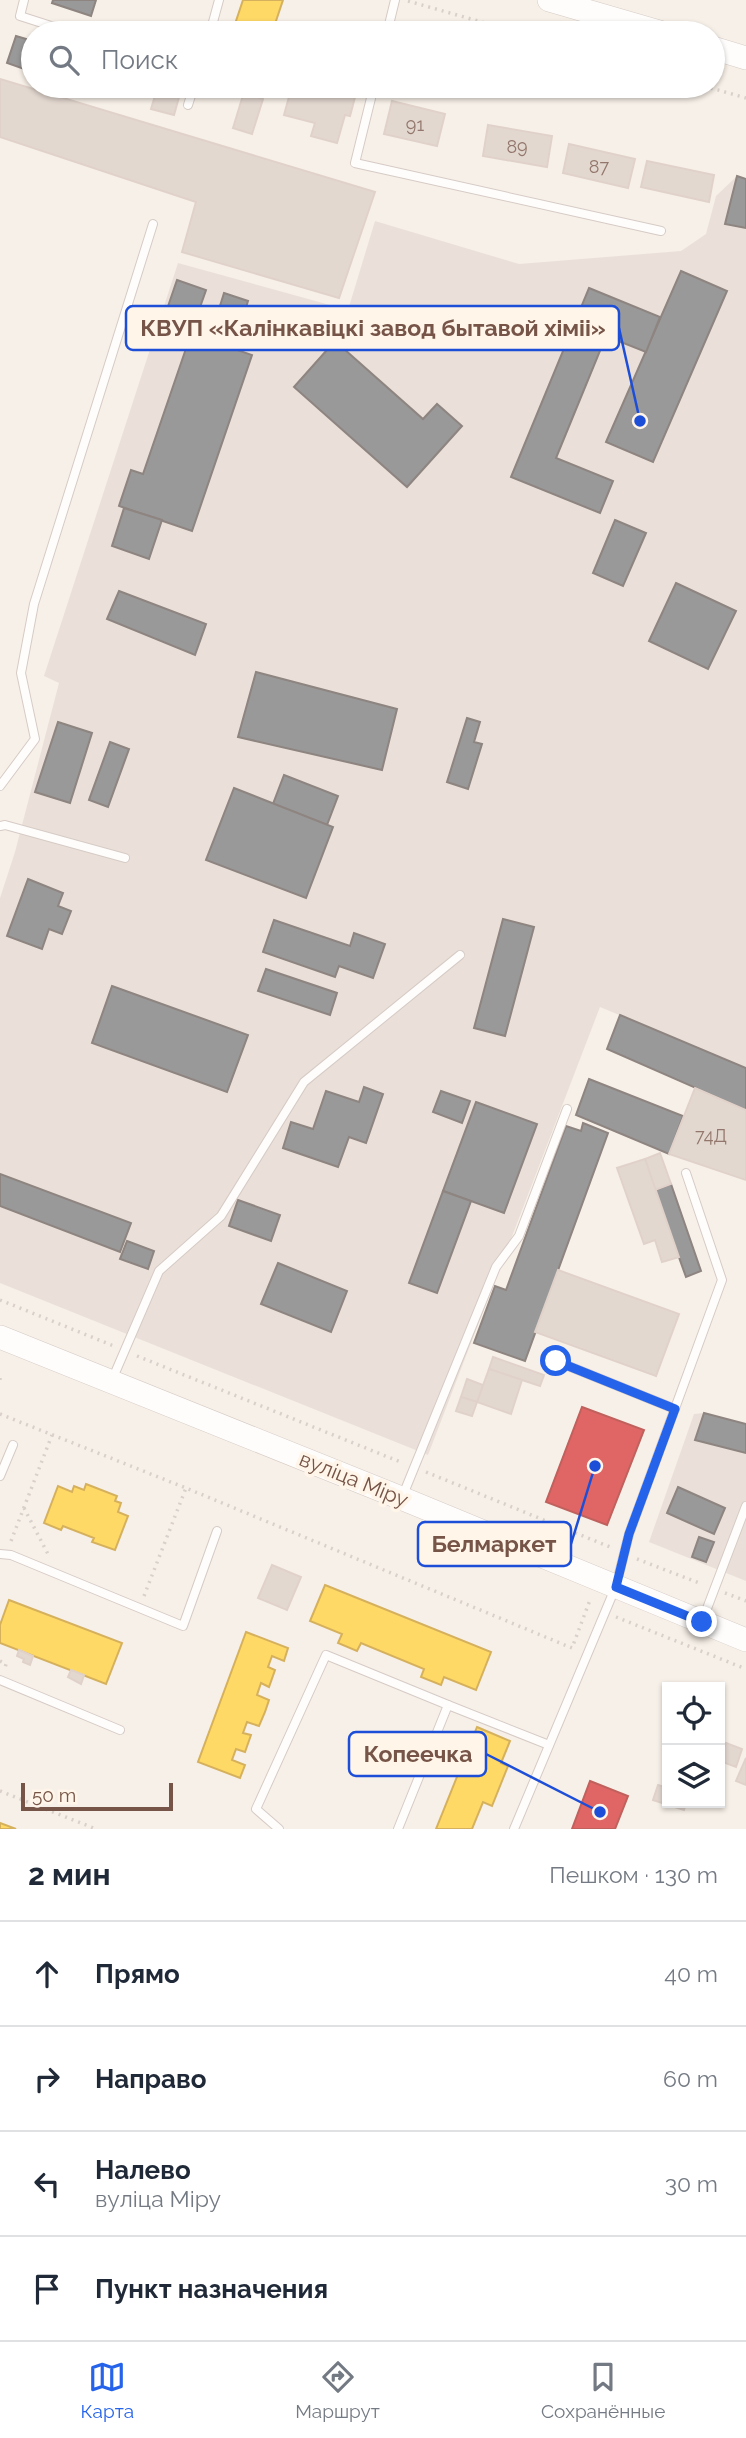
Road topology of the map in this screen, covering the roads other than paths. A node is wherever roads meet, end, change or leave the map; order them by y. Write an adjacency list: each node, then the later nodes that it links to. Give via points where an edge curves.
1 (24, 0): 5 (lane, via 20,16)
2 (219, 0): 6 (lane)
3 (395, 0): 7 (lane)
4 (550, 0): 8 (main road)
5 (36, 21)
6 (213, 21)
7 (390, 21)
8 (622, 21)
9 (725, 52): 10 (main road)
10 (746, 58)
11 (190, 98): 13 (lane)
12 (371, 98): 15 (lane, via 355,163)
13 (188, 105)
14 (153, 224): 16 (lane, via 34,604 20,673 35,738)
15 (661, 231)
16 (0, 786)
17 (0, 826): 18 (lane)
18 (125, 858)
19 (460, 955): 24 (lane, via 304,1082 221,1216 159,1271)
20 (566, 1109): 28 (lane, via 519,1236 496,1267)
21 (686, 1173): 25 (lane, via 722,1280)
22 (0, 1337): 24 (main road, вуліца Міру)
23 (556, 1361): 25 (lane)
24 (112, 1382): 28 (main road, вуліца Міру)
25 (675, 1409): 32 (lane, via 629,1534)
26 (13, 1445): 27 (lane)
27 (0, 1476)
28 (401, 1498): 32 (main road, вуліца Міру)
29 (746, 1506): 33 (lane)
30 (217, 1531): 31 (lane, via 183,1626)
31 (0, 1554)
32 (616, 1587): 33 (main road, вуліца Міру); 38 (lane)
33 (702, 1622): 34 (main road, вуліца Міру)
34 (746, 1640)
35 (0, 1681): 37 (lane)
36 (447, 1705): 38 (lane); 39 (lane, via 326,1655 256,1809); 40 (lane)
37 (120, 1730)
38 (549, 1745): 41 (lane)
39 (279, 1829)
40 (398, 1829)
41 (514, 1829)

